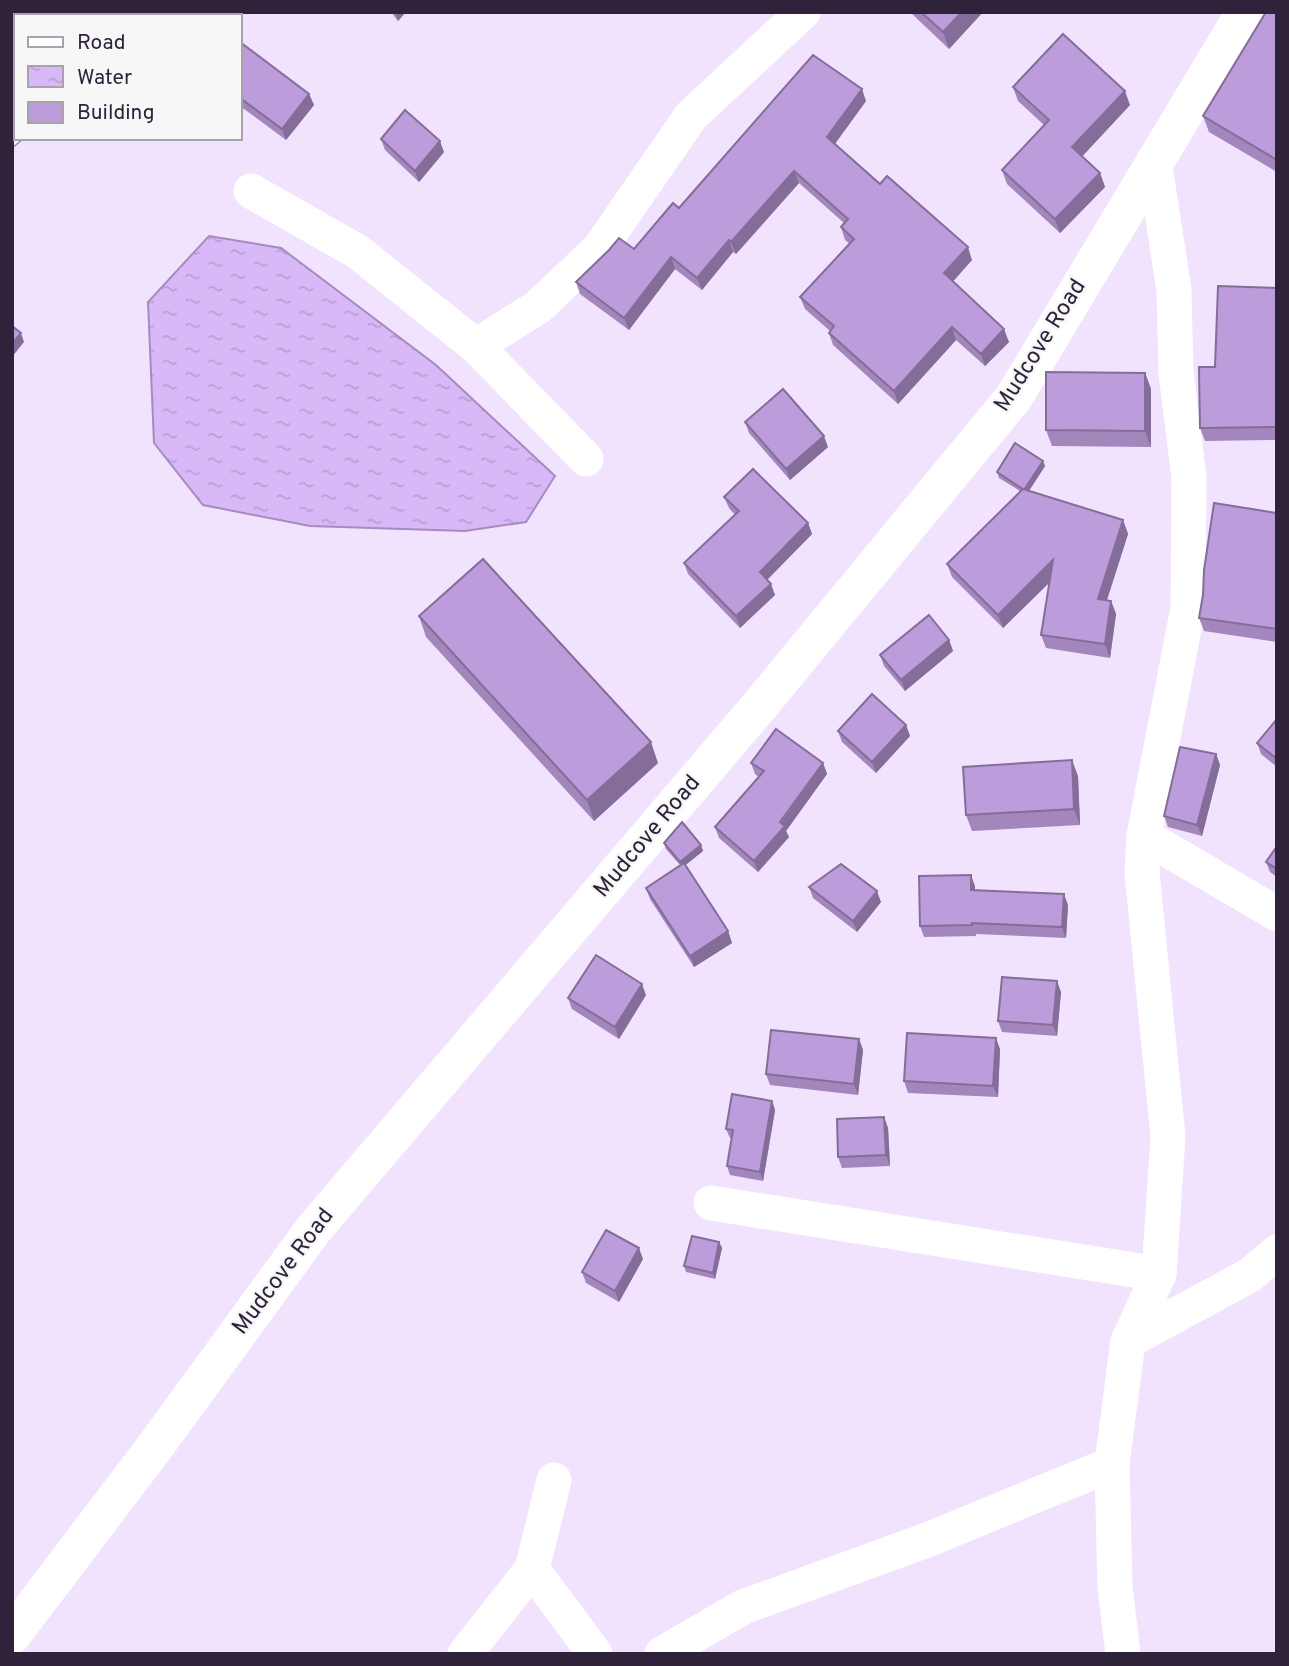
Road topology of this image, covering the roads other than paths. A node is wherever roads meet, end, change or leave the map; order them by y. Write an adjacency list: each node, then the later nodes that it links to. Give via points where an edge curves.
1 (803, 12): 5 (street, via 691,116 600,248 538,307)
2 (1245, 12): 3 (street, Mudcove Road)
3 (1154, 160): 7 (street, via 1174,290 1176,372 1189,478 1188,608); 16 (street, Mudcove Road, via 1014,397 761,704 313,1230)
4 (251, 191): 5 (street, via 358,252)
5 (476, 346): 6 (street)
6 (586, 459)
7 (1144, 836): 8 (street); 11 (street, via 1142,873 1168,1136)
8 (1277, 915)
9 (711, 1203): 11 (street)
10 (1277, 1252): 12 (street, via 1250,1275)
11 (1159, 1274): 12 (street)
12 (1128, 1341): 13 (street)
13 (1112, 1464): 19 (street, via 927,1540 743,1606); 20 (street, via 1115,1587)
14 (554, 1480): 15 (street)
15 (532, 1569): 17 (street); 18 (street)
16 (12, 1635)
17 (465, 1654)
18 (595, 1654)
19 (662, 1654)
20 (1123, 1654)

